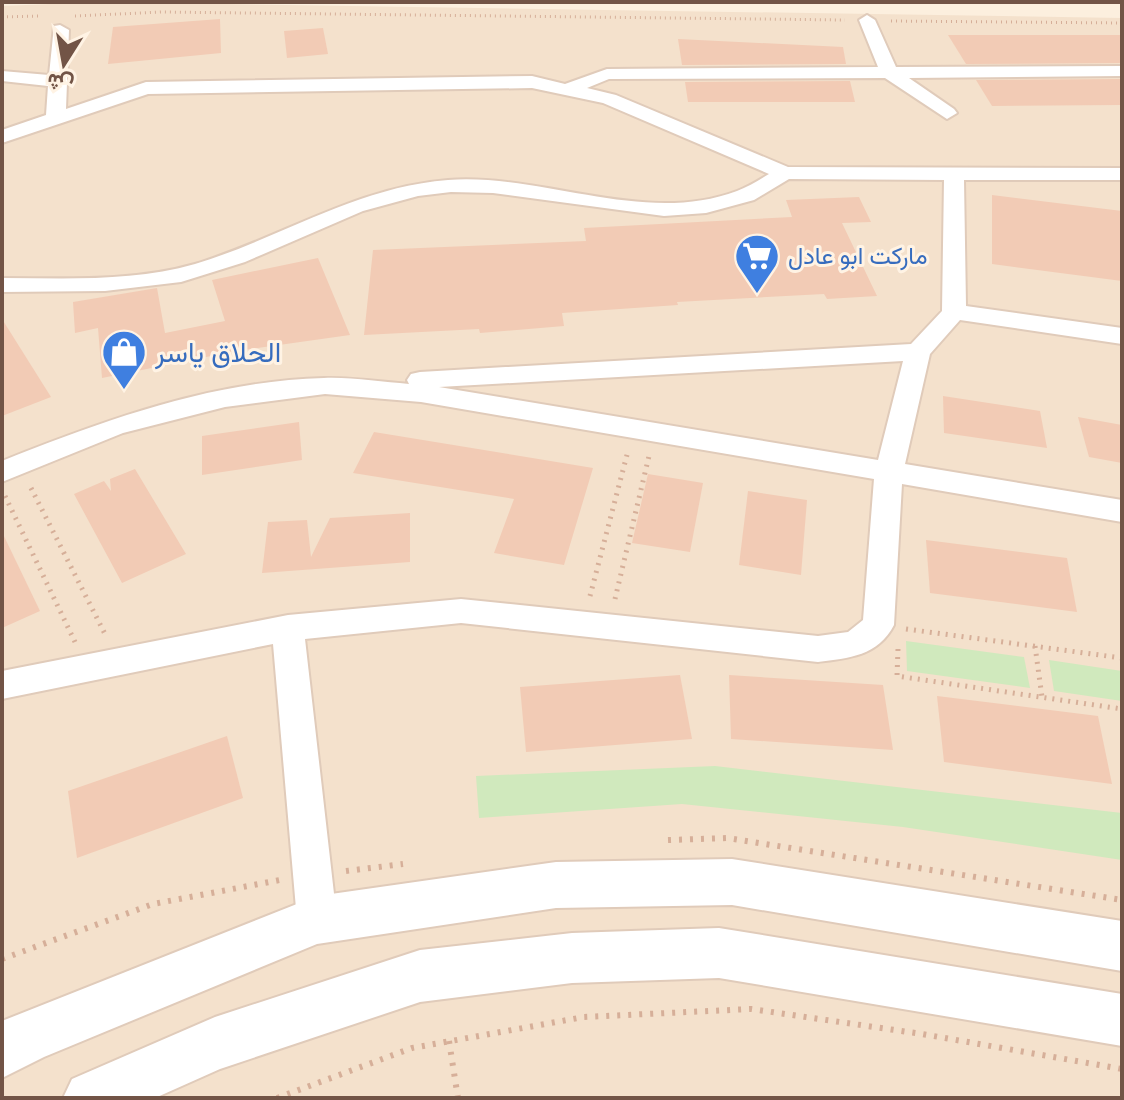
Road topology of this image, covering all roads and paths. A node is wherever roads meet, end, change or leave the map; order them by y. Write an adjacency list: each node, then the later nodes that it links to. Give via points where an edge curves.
1 (43, 16): 2 (path)
2 (2, 17)
3 (867, 20): 4 (path, via 161,12); 5 (path); 7 (street)
4 (65, 23): 9 (street)
5 (1122, 23)
6 (1122, 71): 7 (street)
7 (889, 72): 10 (street, via 607,74); 11 (street)
8 (2, 76): 9 (street)
9 (58, 81): 12 (street)
10 (566, 90): 12 (street, via 532,82 146,88); 14 (street, via 609,99)
11 (947, 113)
12 (56, 118): 13 (street)
13 (2, 137)
14 (785, 173): 15 (street); 17 (street, via 734,202 661,210 497,187 396,192 206,268 110,284)
15 (954, 173): 16 (street); 18 (street)
16 (1122, 174)
17 (2, 285)
18 (954, 312): 19 (street); 20 (street)
19 (1122, 336)
20 (918, 352): 21 (street); 24 (street)
21 (325, 386): 22 (street, via 421,393); 23 (street, via 225,398 115,426)
22 (644, 431): 24 (street); 27 (path); 27 (path)
23 (10, 468): 32 (path)
24 (889, 472): 26 (street); 28 (street)
25 (2, 490): 33 (path)
26 (1122, 511)
27 (596, 626): 28 (street, via 818,649 856,644); 29 (street, via 461,611)
28 (888, 626): 30 (path); 35 (path, via 897,676)
29 (288, 628): 32 (street); 37 (street)
30 (1035, 646): 31 (path); 35 (path)
31 (1122, 658)
32 (119, 662): 33 (street)
33 (88, 668): 34 (street)
34 (2, 685)
35 (1042, 697): 36 (path)
36 (1122, 709)
37 (314, 897): 38 (street, via 732,882); 39 (path, via 153,904); 42 (street)
38 (1122, 946)
39 (2, 959)
40 (1122, 1020): 44 (street, via 719,953 572,958 420,976 215,1044)
41 (449, 1041): 43 (path, via 584,1017 751,1009); 45 (path, via 412,1048); 46 (path)
42 (2, 1051)
43 (1122, 1069)
44 (91, 1098)
45 (277, 1098)
46 (458, 1098)

